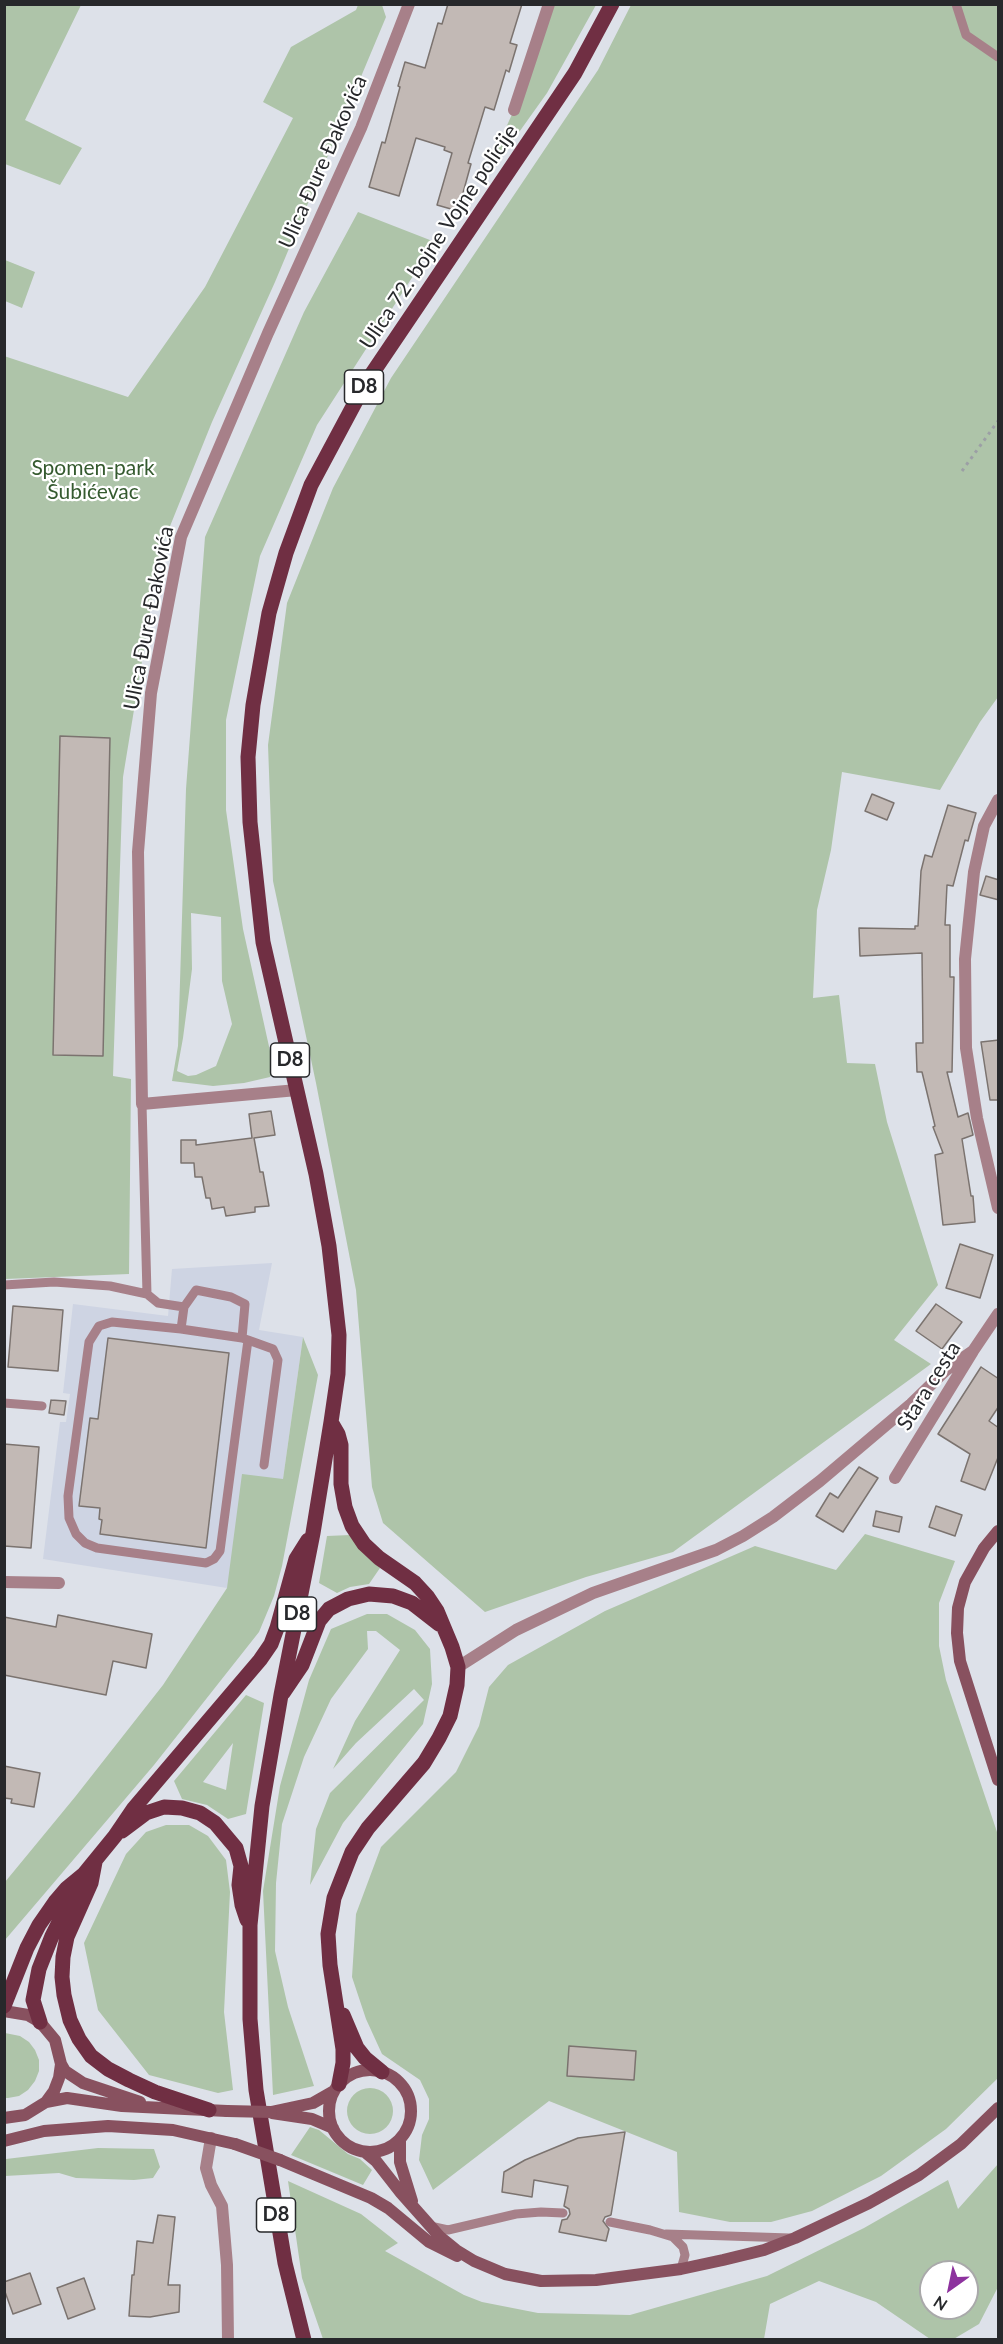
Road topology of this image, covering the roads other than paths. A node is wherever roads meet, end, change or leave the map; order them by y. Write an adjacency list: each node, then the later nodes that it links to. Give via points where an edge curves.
1 (409, 4): 9 (street, Ulica Đure Đakovića, via 361,128 181,537 151,693 138,852)
2 (549, 4): 6 (street)
3 (612, 4): 8 (main road, Ulica 72. bojne Vojne policije / D8, via 574,73 365,384 311,484 286,553 269,613 253,705 248,757 249,811 263,942)
4 (956, 4): 5 (lane, via 966,35)
5 (999, 57)
6 (514, 110)
7 (999, 800): 10 (street, via 984,826 974,872 965,959 966,1048 977,1118)
8 (297, 1090): 9 (street); 20 (main road, Ulica 72. bojne Vojne policije / D8, via 329,1246 337,1317 338,1374)
9 (142, 1104): 12 (lane)
10 (999, 1208)
11 (4, 1284): 12 (lane, via 110,1286)
12 (147, 1294): 13 (lane, via 158,1303)
13 (184, 1307): 15 (lane); 16 (lane, via 196,1290 245,1304)
14 (999, 1314): 17 (street, Stara cesta)
15 (181, 1329): 16 (lane); 16 (lane, via 112,1322 99,1326 89,1342 68,1496 69,1518 76,1534 97,1548 206,1563 220,1551)
16 (245, 1339): 21 (lane, via 273,1349 278,1360)
17 (973, 1351): 22 (street, Stara cesta); 28 (street, via 946,1370 820,1481 743,1536 716,1550 593,1593 516,1630)
18 (4, 1403): 19 (lane)
19 (42, 1406)
20 (331, 1422): 24 (main road, Ulica 72. bojne Vojne policije / D8); 27 (main road, via 338,1434 341,1484 352,1526 379,1558 427,1596)
21 (264, 1465)
22 (896, 1478)
23 (999, 1531): 30 (main road, via 984,1548 965,1582 957,1633 960,1661)
24 (313, 1533): 29 (main road, Ulica 72. bojne Vojne policije / D8); 31 (main road, via 296,1559 271,1644)
25 (4, 1582): 26 (street)
26 (59, 1583)
27 (442, 1626): 28 (main road); 29 (main road, via 412,1603 393,1596 369,1594 348,1599 329,1609 319,1621 302,1665)
28 (458, 1667): 35 (main road, via 450,1716 439,1738 424,1763 368,1828 341,1876 328,1934)
29 (281, 1695): 34 (main road, Ulica 72. bojne Vojne policije / D8, via 262,1806)
30 (999, 1780)
31 (115, 1836): 32 (main road); 34 (main road, via 147,1813 164,1807 200,1813 215,1823 236,1848 241,1866 242,1905)
32 (96, 1859): 33 (main road); 45 (main road, via 63,1957 64,1995 74,2030 92,2056 108,2069 155,2092)
33 (84, 1874): 36 (main road, via 39,1925); 38 (main road, via 39,1969 33,2000)
34 (250, 1925): 62 (main road, Ulica 72. bojne Vojne policije / D8, via 250,2019 256,2090 285,2263)
35 (336, 1998): 40 (main road, via 357,2048); 41 (main road, via 344,2063)
36 (4, 2006)
37 (4, 2011): 38 (main road, via 28,2015)
38 (40, 2022): 39 (main road, via 55,2040)
39 (61, 2064): 42 (main road, via 57,2084); 43 (main road, via 83,2083)
40 (382, 2072): 41 (main road, via 351,2074); 50 (main road, via 396,2079 410,2100 410,2121)
41 (336, 2087): 46 (main road, via 313,2103); 48 (main road, via 329,2113)
42 (45, 2102): 43 (main road, via 67,2098); 47 (main road, via 25,2115)
43 (156, 2107): 45 (main road)
44 (999, 2108): 58 (main road, via 961,2144 919,2175)
45 (209, 2110): 46 (main road, bridge)
46 (271, 2112): 48 (main road, via 312,2119)
47 (4, 2118)
48 (333, 2128): 52 (main road, via 346,2144)
49 (211, 2138): 51 (main road, via 173,2130 108,2126 44,2131); 59 (main road, bridge, via 280,2160 371,2198 429,2242); 61 (street, via 206,2168 222,2206)
50 (400, 2139): 52 (main road, via 386,2149); 53 (main road, via 400,2162)
51 (4, 2141)
52 (365, 2152): 53 (main road)
53 (415, 2208): 56 (main road)
54 (563, 2214): 56 (lane, via 516,2214 448,2230)
55 (610, 2222): 57 (lane)
56 (430, 2226): 59 (main road)
57 (666, 2234): 58 (lane); 60 (lane, via 683,2247 685,2262)
58 (795, 2238): 60 (main road, via 764,2250)
59 (474, 2261): 60 (main road, via 505,2274 541,2281 596,2280)
60 (681, 2269)
61 (228, 2340)
62 (304, 2340)

